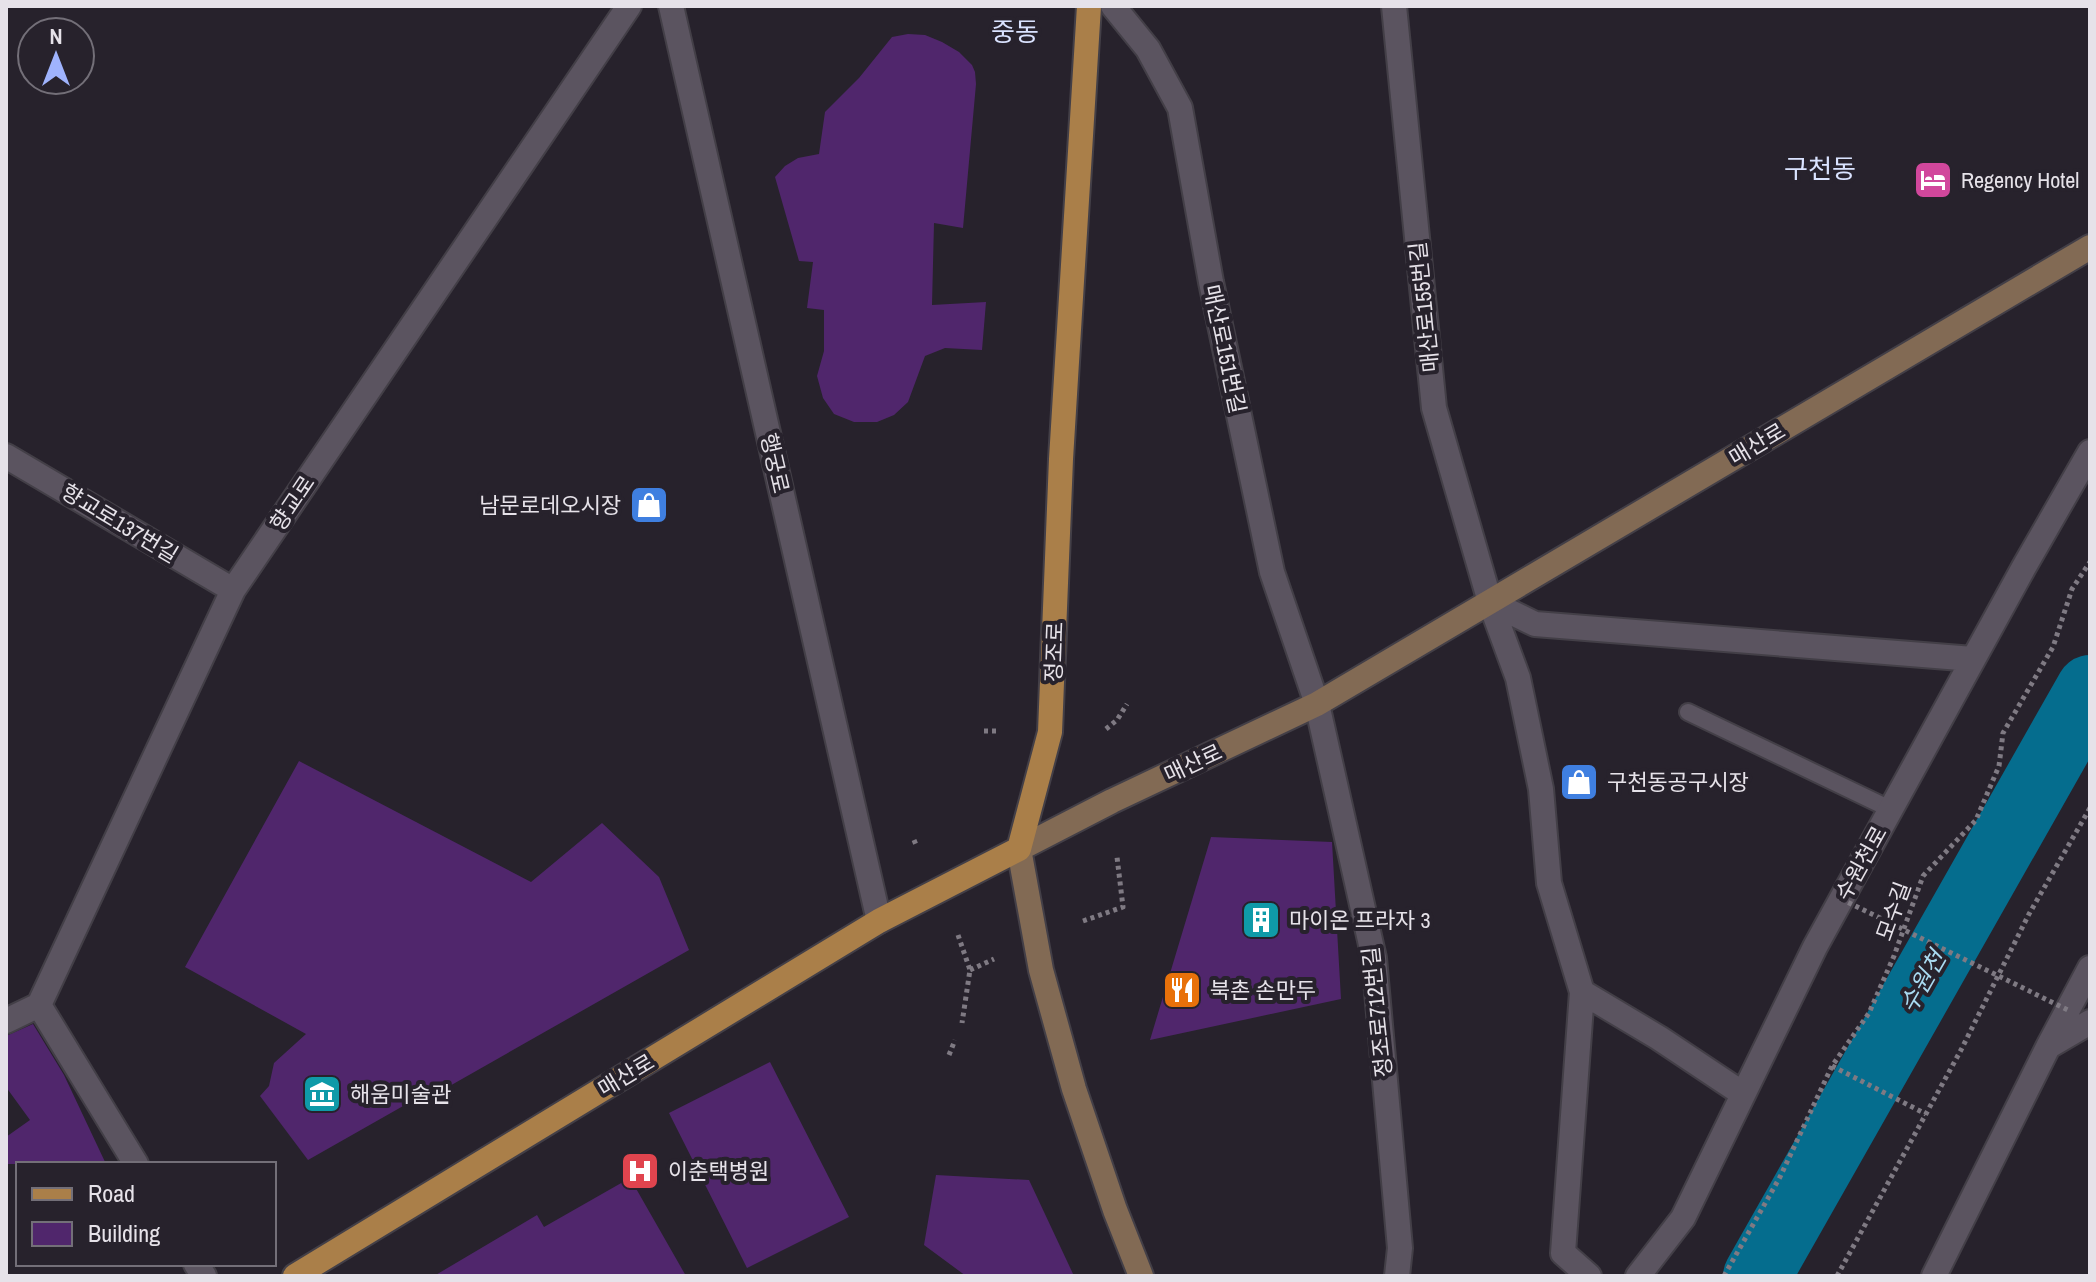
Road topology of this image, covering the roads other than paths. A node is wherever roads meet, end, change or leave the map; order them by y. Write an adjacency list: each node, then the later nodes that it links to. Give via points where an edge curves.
1 (629, 6): 9 (street, 향교로)
2 (671, 6): 16 (street, 행궁로)
3 (1089, 6): 15 (main road, 정조로, via 1050,732)
4 (1113, 6): 12 (street, 매산로151번길, via 1148,49 1180,108 1272,572)
5 (1394, 6): 10 (street, 매산로155번길, via 1434,408)
6 (2090, 247): 10 (street, 매산로)
7 (2090, 452): 11 (street, 수원천로)
8 (6, 456): 9 (street, 향교로137번길)
9 (233, 590): 19 (street, 향교로)
10 (1490, 602): 11 (street, via 1535,624); 12 (street, 매산로); 18 (street, 매산로155번길, via 1518,678 1541,789 1549,883)
11 (1973, 659): 14 (street, 수원천로)
12 (1317, 704): 15 (street, 매산로); 27 (street, 정조로712번길, via 1374,958 1400,1248)
13 (1688, 712): 14 (lane)
14 (1890, 809): 23 (street, 수원천로)
15 (1019, 849): 16 (main road, 매산로); 26 (street, 정조로, via 1041,970 1074,1089)
16 (879, 921): 25 (main road, 매산로)
17 (2090, 968): 22 (street)
18 (1582, 992): 23 (street); 28 (street, via 1563,1253)
19 (39, 1005): 20 (street); 24 (street)
20 (6, 1021)
21 (2090, 1022): 22 (street)
22 (2048, 1047): 30 (street)
23 (1743, 1094): 29 (street, 수원천로, via 1683,1218)
24 (135, 1162)
25 (295, 1276)
26 (1141, 1276)
27 (1397, 1276)
28 (1589, 1276)
29 (1638, 1276)
30 (1934, 1276)

